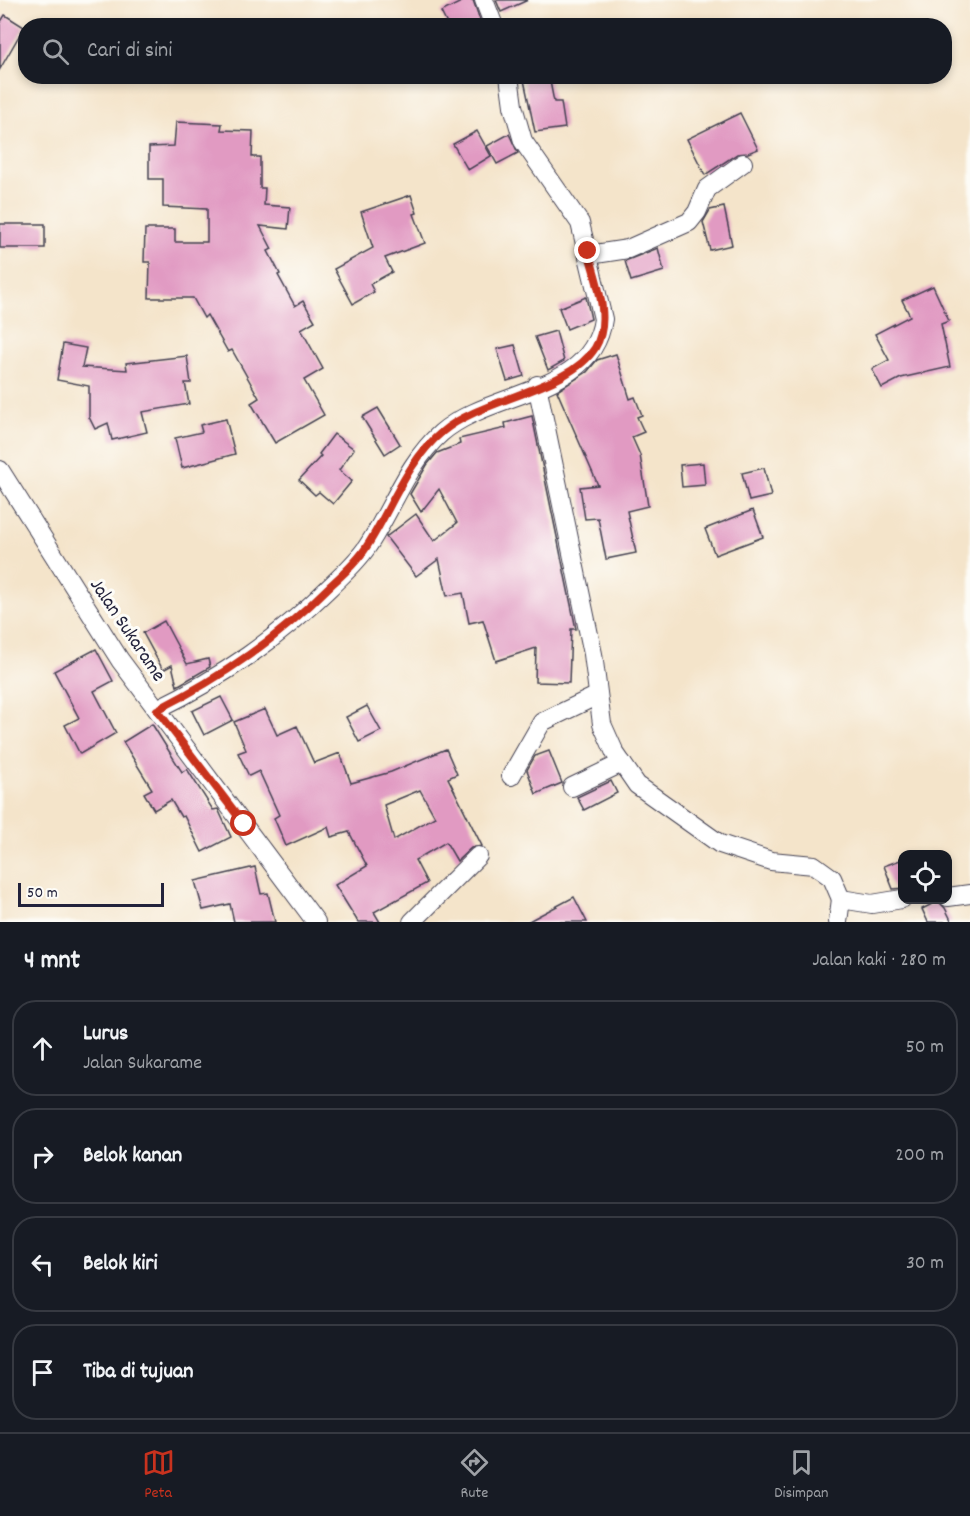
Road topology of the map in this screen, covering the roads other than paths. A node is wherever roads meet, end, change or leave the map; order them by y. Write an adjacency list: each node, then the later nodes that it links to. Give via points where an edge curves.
1 (484, 0): 2 (street)
2 (491, 18)
3 (510, 84): 5 (street, via 523,141 580,222)
4 (743, 163): 5 (street, via 707,189 698,212 689,222 628,249)
5 (589, 255): 6 (street, via 603,319 601,335 595,349 560,380)
6 (537, 385): 8 (street); 9 (street, via 459,421 440,434 425,450 367,547 306,611 212,682)
7 (0, 470): 9 (street, Jalan Sukarame, via 120,660)
8 (598, 695): 10 (street, via 602,724); 11 (street, via 540,724)
9 (157, 710): 18 (street, Jalan Sukarame)
10 (622, 763): 12 (street); 16 (street, via 637,785 720,844 771,861 814,865 832,878)
11 (511, 776)
12 (572, 787)
13 (478, 856): 19 (street)
14 (970, 894): 15 (street)
15 (952, 896)
16 (841, 899): 17 (street, via 872,904); 20 (street)
17 (898, 900)
18 (316, 922)
19 (412, 922)
20 (838, 922)

